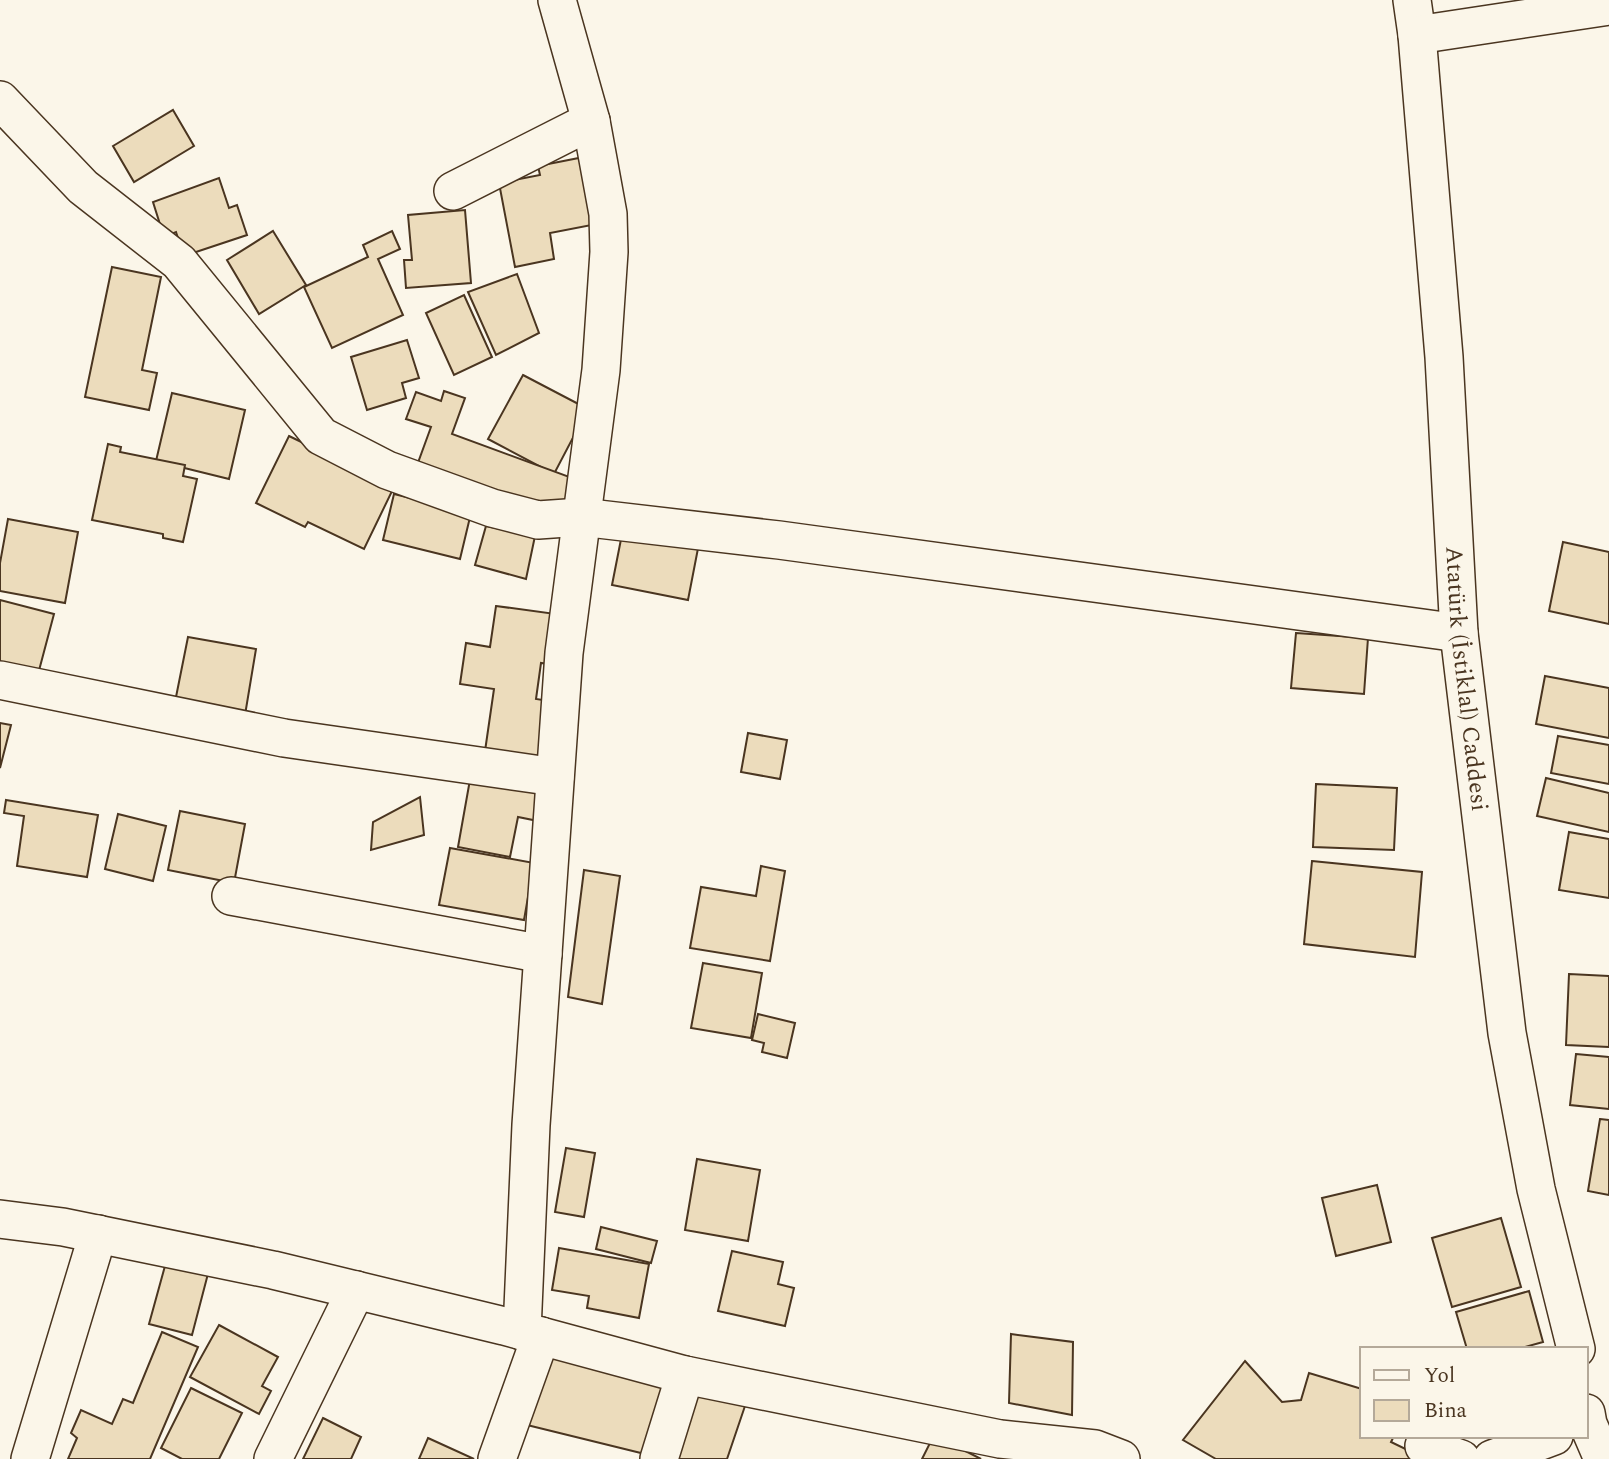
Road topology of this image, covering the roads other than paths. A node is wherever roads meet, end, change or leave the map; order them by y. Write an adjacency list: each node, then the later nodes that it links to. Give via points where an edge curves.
1 (557, 0): 5 (street)
2 (1609, 6): 3 (street)
3 (1415, 18): 8 (street, Atatürk (İstiklal) Caddesi, via 1444,357)
4 (0, 100): 7 (street, via 83,187 179,262 321,436 387,470 492,508 538,520)
5 (591, 121): 6 (street); 7 (street, via 608,214 609,251 601,370)
6 (453, 191)
7 (581, 517): 8 (street); 10 (street)
8 (1459, 633): 17 (street, Atatürk (İstiklal) Caddesi, via 1507,1033 1535,1189)
9 (0, 680): 10 (street, via 284,738)
10 (555, 777): 12 (street)
11 (231, 895): 12 (street)
12 (543, 954): 16 (street, via 531,1125)
13 (0, 1219): 14 (street)
14 (98, 1234): 15 (street); 23 (street)
15 (356, 1290): 16 (street); 24 (street)
16 (532, 1333): 18 (street); 25 (street)
17 (1575, 1347)
18 (685, 1375): 22 (street); 26 (street)
19 (1588, 1437): 30 (street)
20 (1544, 1438): 29 (street)
21 (1424, 1446): 28 (street)
22 (995, 1449): 27 (street, via 1095,1449)
23 (30, 1459)
24 (274, 1459)
25 (496, 1459)
26 (659, 1459)
27 (1121, 1459)
28 (1461, 1459)
29 (1492, 1459)
30 (1603, 1459)

